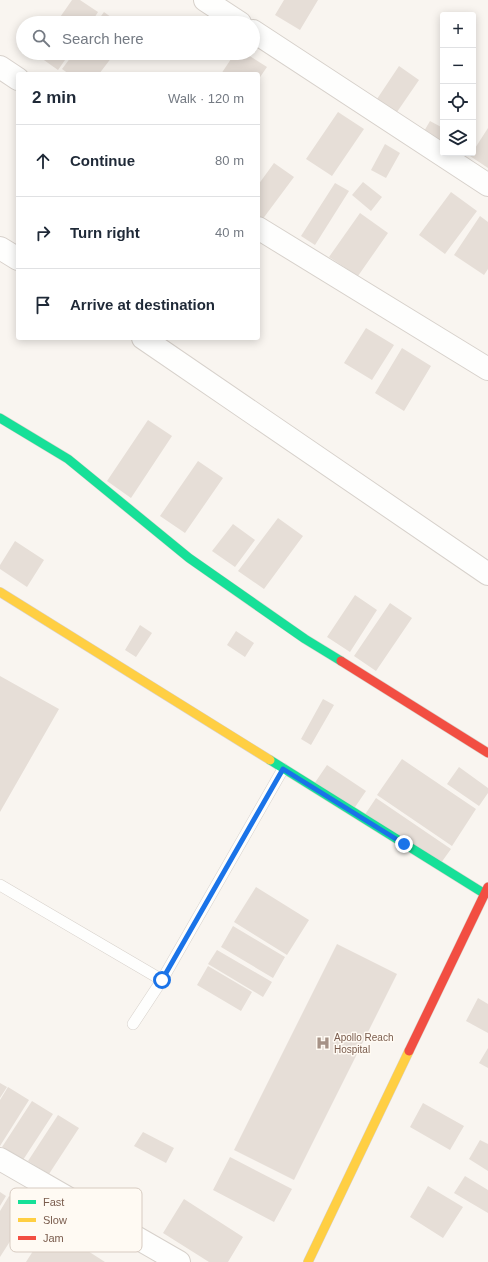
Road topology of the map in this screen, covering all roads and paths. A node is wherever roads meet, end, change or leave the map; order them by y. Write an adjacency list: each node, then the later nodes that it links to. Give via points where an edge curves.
1 (205, 0): 2 (street)
2 (229, 16)
3 (260, 36): 6 (street)
4 (0, 67): 5 (street)
5 (16, 78)
6 (488, 185)
7 (260, 229): 11 (street)
8 (0, 248): 9 (street)
9 (16, 258)
10 (145, 340): 13 (street)
11 (488, 369)
12 (0, 418): 15 (street, via 68,459 189,558 305,638)
13 (488, 574)
14 (0, 592): 16 (street)
15 (488, 753)
16 (283, 769): 18 (street); 19 (lane)
17 (0, 885): 19 (lane)
18 (486, 890): 25 (street)
19 (162, 980): 20 (lane)
20 (133, 1024)
21 (0, 1159): 22 (street)
22 (50, 1188)
23 (142, 1241): 24 (street)
24 (179, 1262)
25 (308, 1262)

